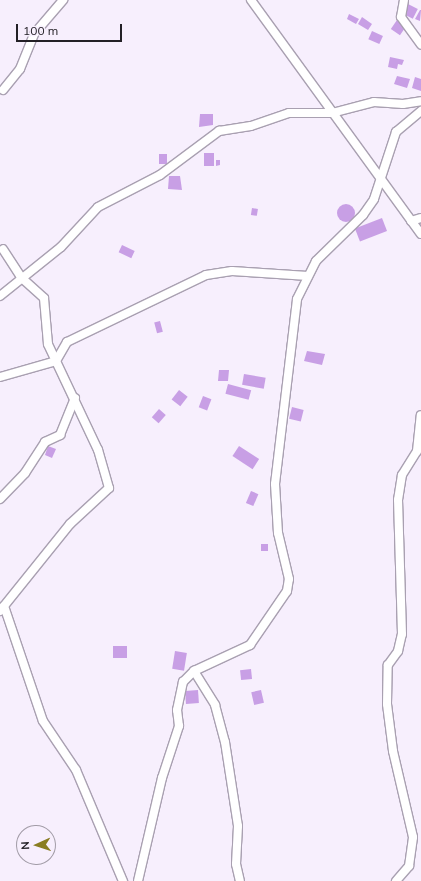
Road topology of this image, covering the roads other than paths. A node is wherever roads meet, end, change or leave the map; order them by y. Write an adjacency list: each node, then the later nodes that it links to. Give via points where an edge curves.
1 (62, 0): 5 (street, via 34,34 20,69)
2 (251, 0): 8 (street)
3 (404, 0): 4 (street, via 401,17)
4 (421, 45)
5 (3, 90)
6 (421, 101): 8 (street, via 403,104 374,102)
7 (421, 111): 9 (street, via 396,132)
8 (332, 113): 9 (street); 15 (street, via 290,113 251,126 219,131 160,175 98,207 61,247)
9 (380, 178): 11 (street); 14 (street, via 364,215 316,261)
10 (421, 218): 11 (street)
11 (411, 220): 12 (street)
12 (421, 234)
13 (3, 249): 15 (street)
14 (308, 276): 17 (street, via 232,271 206,275 67,342); 23 (street, via 297,299 275,484 278,533 289,579 287,591 250,645)
15 (22, 277): 16 (street); 17 (street, via 44,298 48,344)
16 (0, 296)
17 (56, 361): 18 (street); 19 (street)
18 (0, 377)
19 (75, 398): 21 (street, via 60,435 45,442 25,472); 22 (street, via 98,450 109,488 70,524)
20 (421, 415): 27 (street, via 417,451 402,476 398,500 402,634 398,651 388,665 387,704 393,752 413,837 409,866)
21 (0, 499)
22 (2, 609): 24 (street, via 43,721 76,770)
23 (194, 671): 25 (street, via 183,682 179,696 179,726 162,778); 26 (street, via 215,705 225,742 235,806)
24 (123, 881)
25 (138, 881)
26 (240, 881)
27 (396, 881)

